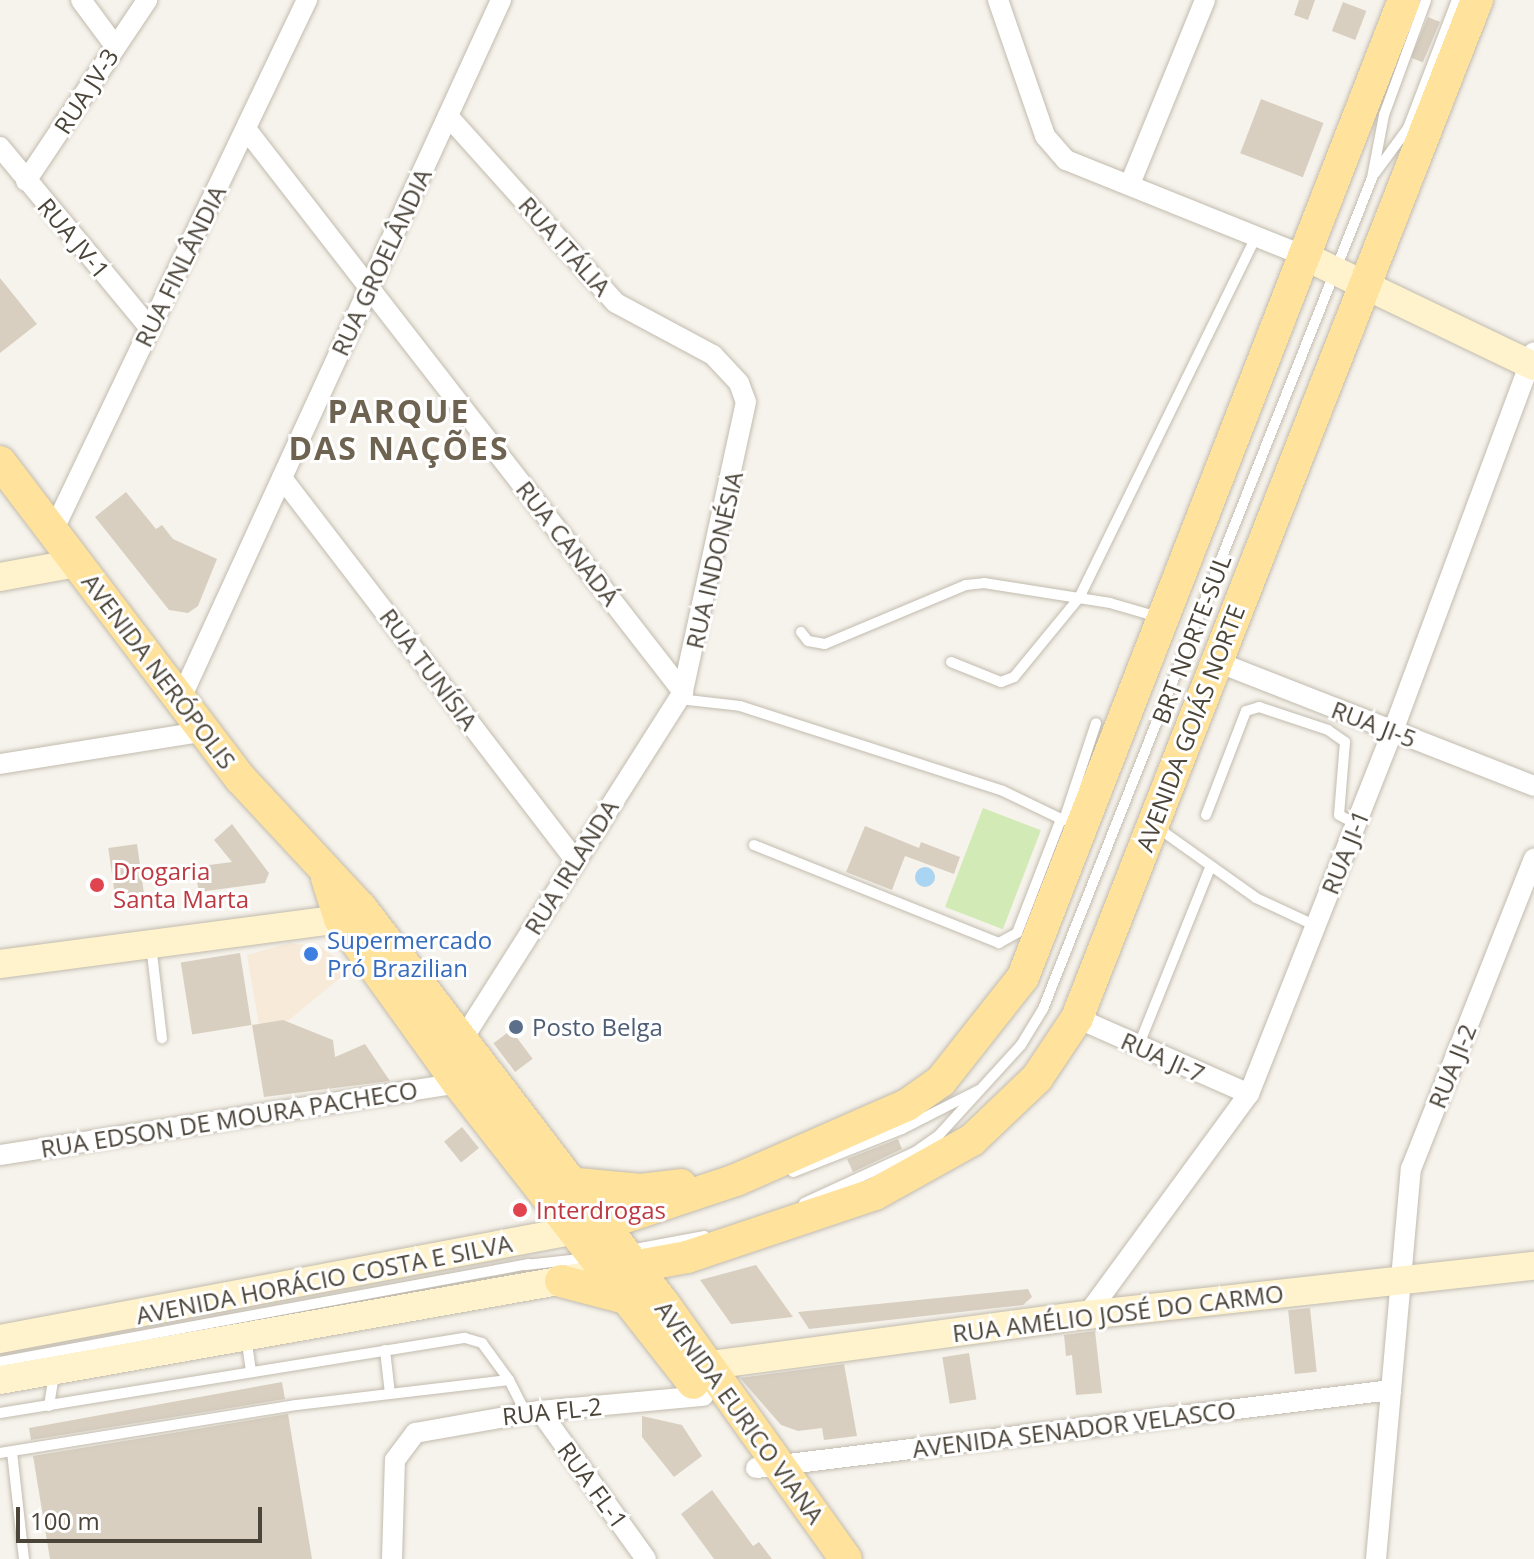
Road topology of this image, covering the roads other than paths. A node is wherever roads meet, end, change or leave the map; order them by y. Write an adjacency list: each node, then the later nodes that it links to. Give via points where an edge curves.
1 (81, 0): 11 (street)
2 (147, 0): 11 (street, RUA JV-3)
3 (307, 0): 13 (street, RUA FINLÂNDIA)
4 (501, 0): 12 (street, RUA GROELÂNDIA)
5 (998, 0): 17 (street, via 1045,136 1066,160)
6 (1205, 0): 17 (street)
7 (1404, 0): 19 (main road)
8 (1426, 0): 15 (lane, BRT NORTE-SUL, via 1384,115)
9 (1457, 0): 15 (lane, BRT NORTE-SUL, via 1408,128)
10 (1477, 0): 21 (main road, AVENIDA GOIÁS NORTE)
11 (115, 46): 16 (street, RUA JV-3)
12 (448, 116): 22 (street, RUA GROELÂNDIA); 25 (street, RUA ITÁLIA, via 616,303 713,355 739,383 746,402)
13 (246, 129): 22 (street, RUA CANADÁ); 23 (street, RUA FINLÂNDIA)
14 (0, 147): 16 (street, RUA JV-1)
15 (1372, 178): 20 (lane, BRT NORTE-SUL)
16 (26, 181): 23 (street, RUA JV-1)
17 (1130, 184): 18 (street)
18 (1256, 236): 19 (street); 31 (lane)
19 (1302, 255): 20 (street); 32 (main road)
20 (1335, 271): 21 (street); 60 (lane, BRT NORTE-SUL, via 1059,971 1021,1045)
21 (1364, 286): 24 (street); 34 (main road, AVENIDA GOIÁS NORTE)
22 (369, 288): 27 (street, RUA GROELÂNDIA); 36 (street, RUA CANADÁ)
23 (150, 328): 28 (street, RUA FINLÂNDIA)
24 (1532, 361): 40 (street, RUA JI-1)
25 (745, 428): 36 (street, RUA INDONÉSIA)
26 (0, 462): 28 (main road, AVENIDA NERÓPOLIS)
27 (282, 478): 37 (street, RUA GROELÂNDIA); 49 (street, RUA TUNÍSIA)
28 (53, 531): 29 (main road, AVENIDA NERÓPOLIS)
29 (77, 563): 30 (street); 37 (main road, AVENIDA NERÓPOLIS)
30 (0, 577)
31 (1079, 598): 32 (lane); 33 (lane, via 966,585 825,644 808,641); 35 (lane, via 1014,677 1001,682)
32 (1164, 619): 44 (main road)
33 (801, 632)
34 (1215, 661): 40 (street, RUA JI-5); 46 (main road, AVENIDA GOIÁS NORTE)
35 (951, 662)
36 (681, 695): 44 (lane, via 755,711 1003,791); 49 (street, RUA IRLANDA)
37 (181, 698): 39 (main road, AVENIDA NERÓPOLIS)
38 (1096, 723): 44 (lane)
39 (207, 731): 41 (street); 51 (main road, AVENIDA NERÓPOLIS, via 241,779 325,874)
40 (1393, 731): 42 (street, RUA JI-5); 45 (street, RUA JI-1)
41 (0, 764)
42 (1534, 786)
43 (1206, 815): 45 (lane, via 1246,711 1259,707 1328,730 1345,742 1339,815)
44 (1071, 823): 47 (lane, via 1017,933 999,943); 63 (main road, via 1023,977 941,1081 907,1105)
45 (1356, 824): 52 (street, RUA JI-1)
46 (1152, 825): 50 (lane, via 1185,844); 55 (main road, AVENIDA GOIÁS NORTE)
47 (754, 845)
48 (1534, 858): 68 (street, RUA JI-2, via 1411,1169)
49 (575, 860): 57 (street, RUA IRLANDA)
50 (1210, 868): 52 (lane, via 1256,898); 58 (lane)
51 (351, 914): 53 (street); 57 (main road, AVENIDA NERÓPOLIS); 59 (main road, AVENIDA NERÓPOLIS)
52 (1316, 926): 61 (street, RUA JI-1)
53 (151, 944): 54 (street); 56 (lane)
54 (0, 964)
55 (1077, 1018): 58 (street, RUA JI-7); 66 (main road, AVENIDA GOIÁS NORTE, via 1037,1078 1003,1112 921,1172 875,1194)
56 (162, 1038)
57 (460, 1043): 64 (main road, AVENIDA NERÓPOLIS)
58 (1138, 1047): 61 (street, RUA JI-7)
59 (458, 1083): 62 (street, RUA EDSON DE MOURA PACHECO); 65 (main road, AVENIDA NERÓPOLIS)
60 (985, 1087): 65 (lane, via 867,1144); 65 (lane, BRT NORTE-SUL, via 915,1152 802,1204 707,1236)
61 (1249, 1094): 71 (street, RUA JI-1)
62 (0, 1155)
63 (736, 1180): 64 (main road, via 641,1190); 65 (main road, AVENIDA HORÁCIO COSTA E SILVA)
64 (567, 1183): 65 (main road, AVENIDA NERÓPOLIS)
65 (605, 1254): 66 (main road, AVENIDA HORÁCIO COSTA E SILVA); 69 (main road); 70 (main road, AVENIDA EURICO VIANA); 73 (street, AVENIDA HORÁCIO COSTA E SILVA); 75 (lane); 80 (main road, AVENIDA EURICO VIANA)
66 (687, 1257): 70 (main road)
67 (1534, 1266): 68 (street, RUA AMÉLIO JOSÉ DO CARMO)
68 (1401, 1280): 71 (street, RUA AMÉLIO JOSÉ DO CARMO); 81 (street, RUA JI-2)
69 (561, 1281): 72 (street, AVENIDA HORÁCIO COSTA E SILVA)
70 (664, 1304): 80 (main road, AVENIDA EURICO VIANA)
71 (1087, 1315): 80 (street, RUA AMÉLIO JOSÉ DO CARMO)
72 (246, 1336): 76 (lane); 77 (street, AVENIDA HORÁCIO COSTA E SILVA)
73 (0, 1339)
74 (385, 1350): 76 (lane); 79 (lane, via 475,1338); 82 (lane)
75 (0, 1362)
76 (251, 1370): 83 (lane)
77 (53, 1372): 78 (street, AVENIDA HORÁCIO COSTA E SILVA); 83 (lane, via 56,1385)
78 (0, 1380)
79 (509, 1380): 82 (lane); 84 (lane)
80 (703, 1381): 84 (street, RUA FL-2); 87 (main road, AVENIDA EURICO VIANA)
81 (1391, 1390): 87 (street, AVENIDA SENADOR VELASCO); 93 (street, RUA JI-2)
82 (390, 1394): 86 (lane)
83 (49, 1406): 85 (lane)
84 (533, 1412): 89 (street, RUA FL-2, via 427,1428 406,1441 395,1460); 90 (street, RUA FL-1)
85 (0, 1413)
86 (6, 1452): 88 (lane)
87 (769, 1467): 91 (main road, AVENIDA EURICO VIANA); 92 (main road, AVENIDA EURICO VIANA)
88 (24, 1559)
89 (392, 1559)
90 (646, 1559)
91 (823, 1559)
92 (846, 1559)
93 (1376, 1559)

